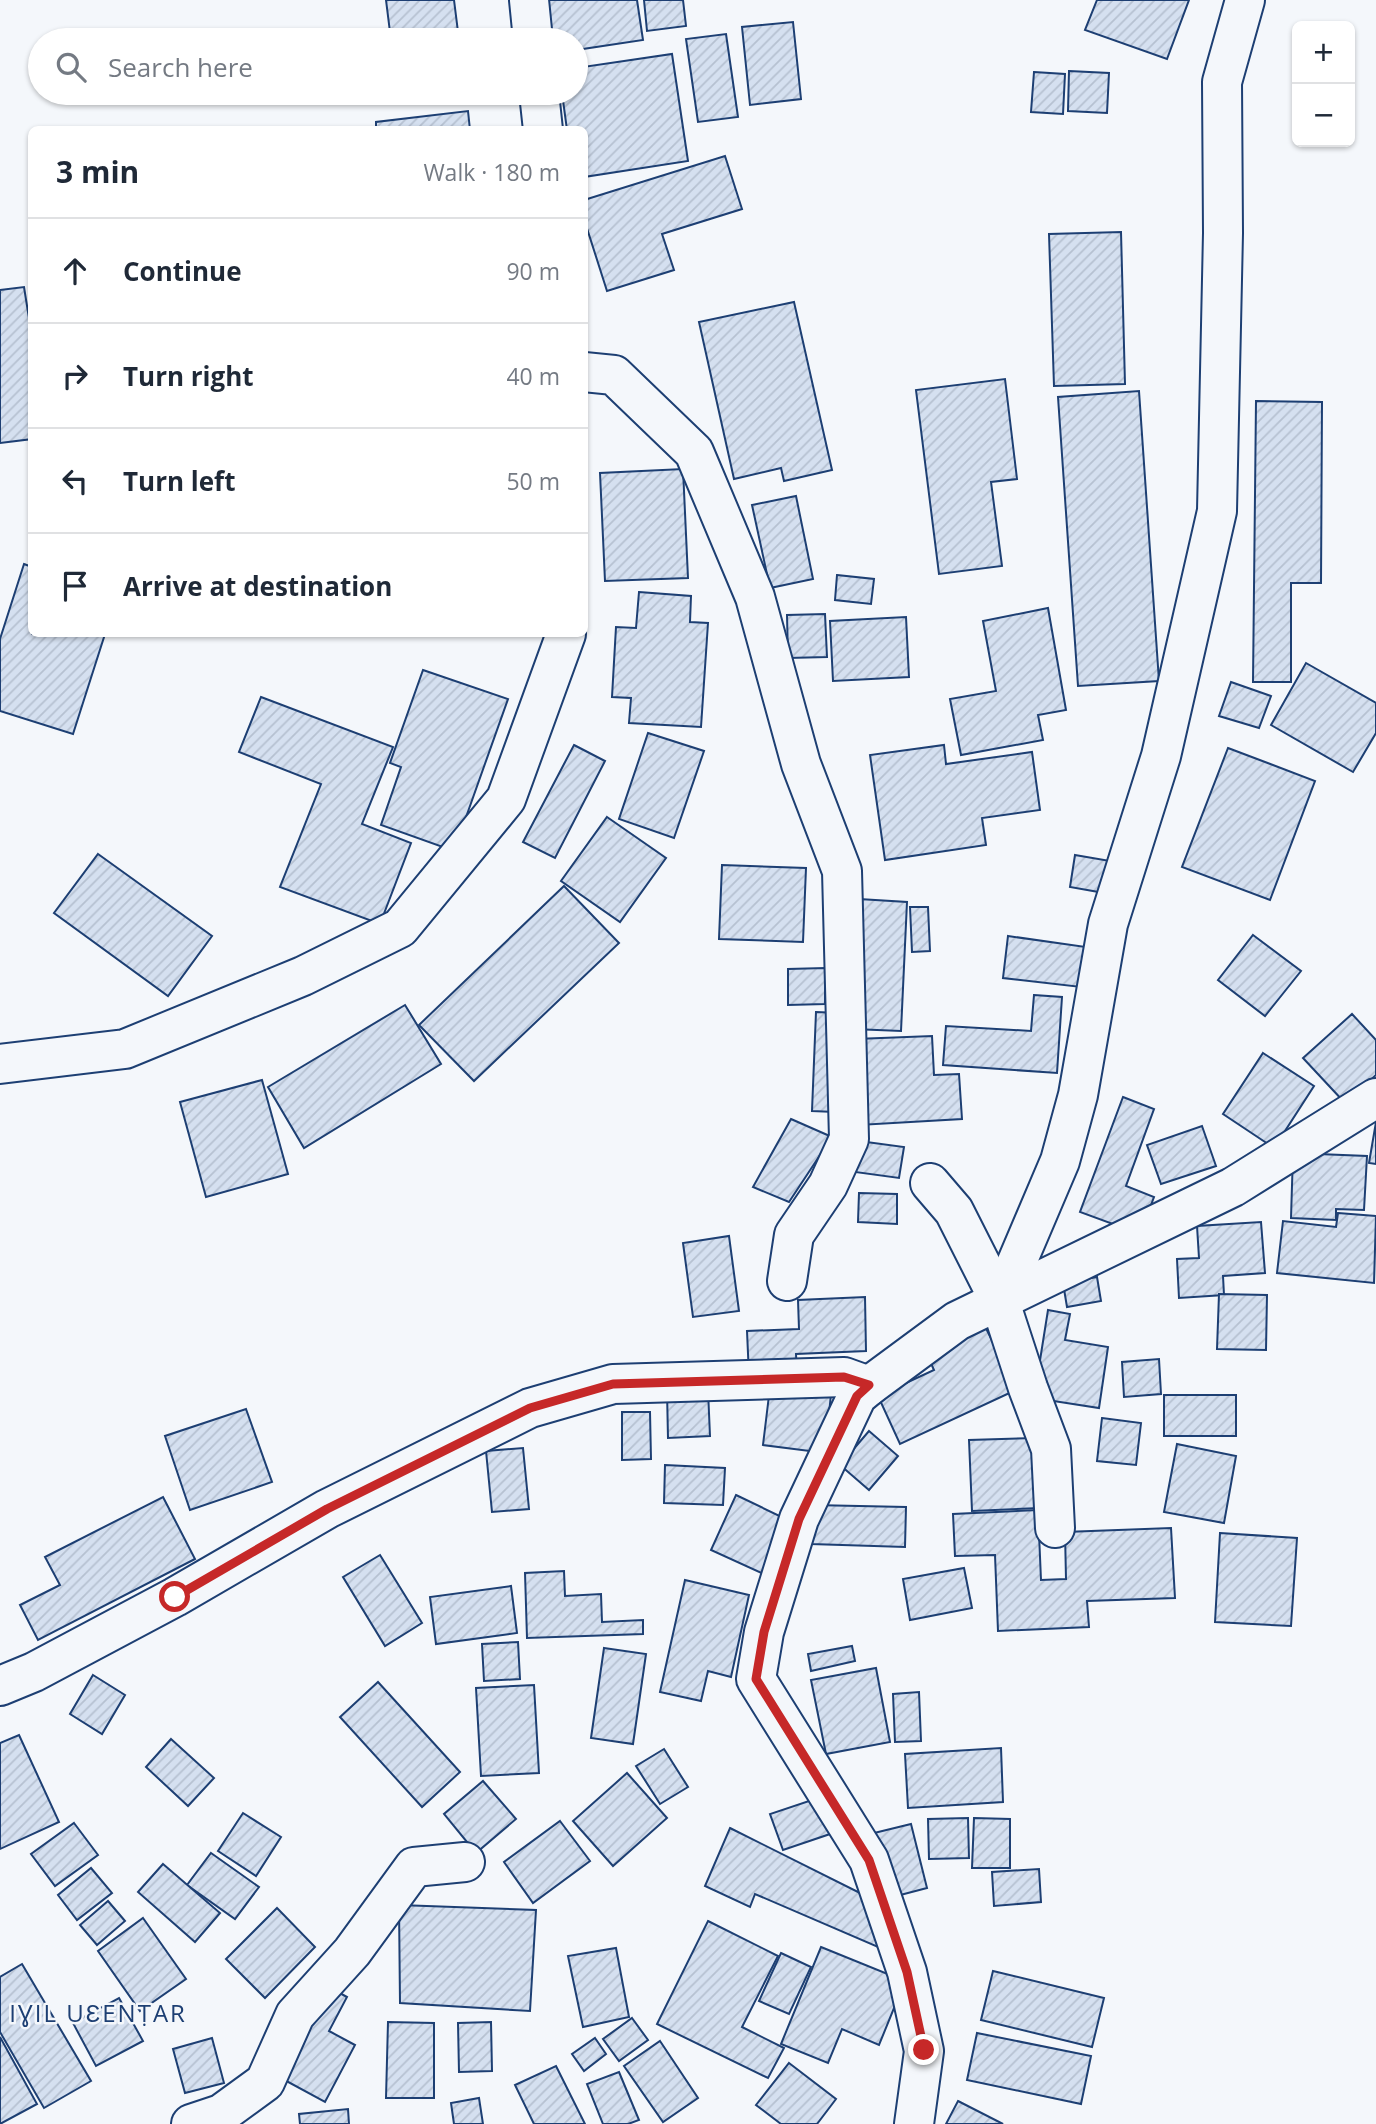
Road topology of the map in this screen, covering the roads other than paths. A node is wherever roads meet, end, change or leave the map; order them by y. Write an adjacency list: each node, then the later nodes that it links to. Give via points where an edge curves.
1 (529, 0): 3 (street)
2 (1245, 0): 12 (street, via 1222,82 1217,511 1161,756 1108,924 1079,1095 1060,1161)
3 (532, 28)
4 (540, 105): 5 (street)
5 (543, 126)
6 (588, 372): 11 (street, via 614,375 694,452 755,597 801,764 842,871 849,1139 828,1185 794,1235)
7 (565, 637): 8 (street, via 506,799 400,928 303,976 125,1049)
8 (0, 1064)
9 (1376, 1098): 12 (street, via 1233,1187)
10 (930, 1183): 12 (street, via 954,1211)
11 (787, 1281)
12 (1000, 1302): 13 (street, via 957,1321); 14 (street, via 1051,1449)
13 (869, 1385): 15 (street, via 844,1377 613,1384 530,1408 327,1509 175,1597); 18 (street, via 857,1396 799,1519 764,1632 756,1679 869,1860 907,1972 924,2050)
14 (1055, 1528)
15 (0, 1686)
16 (465, 1863): 17 (street, via 414,1867 352,1952 295,2015 265,2082 221,2114)
17 (191, 2124)
18 (914, 2124)

